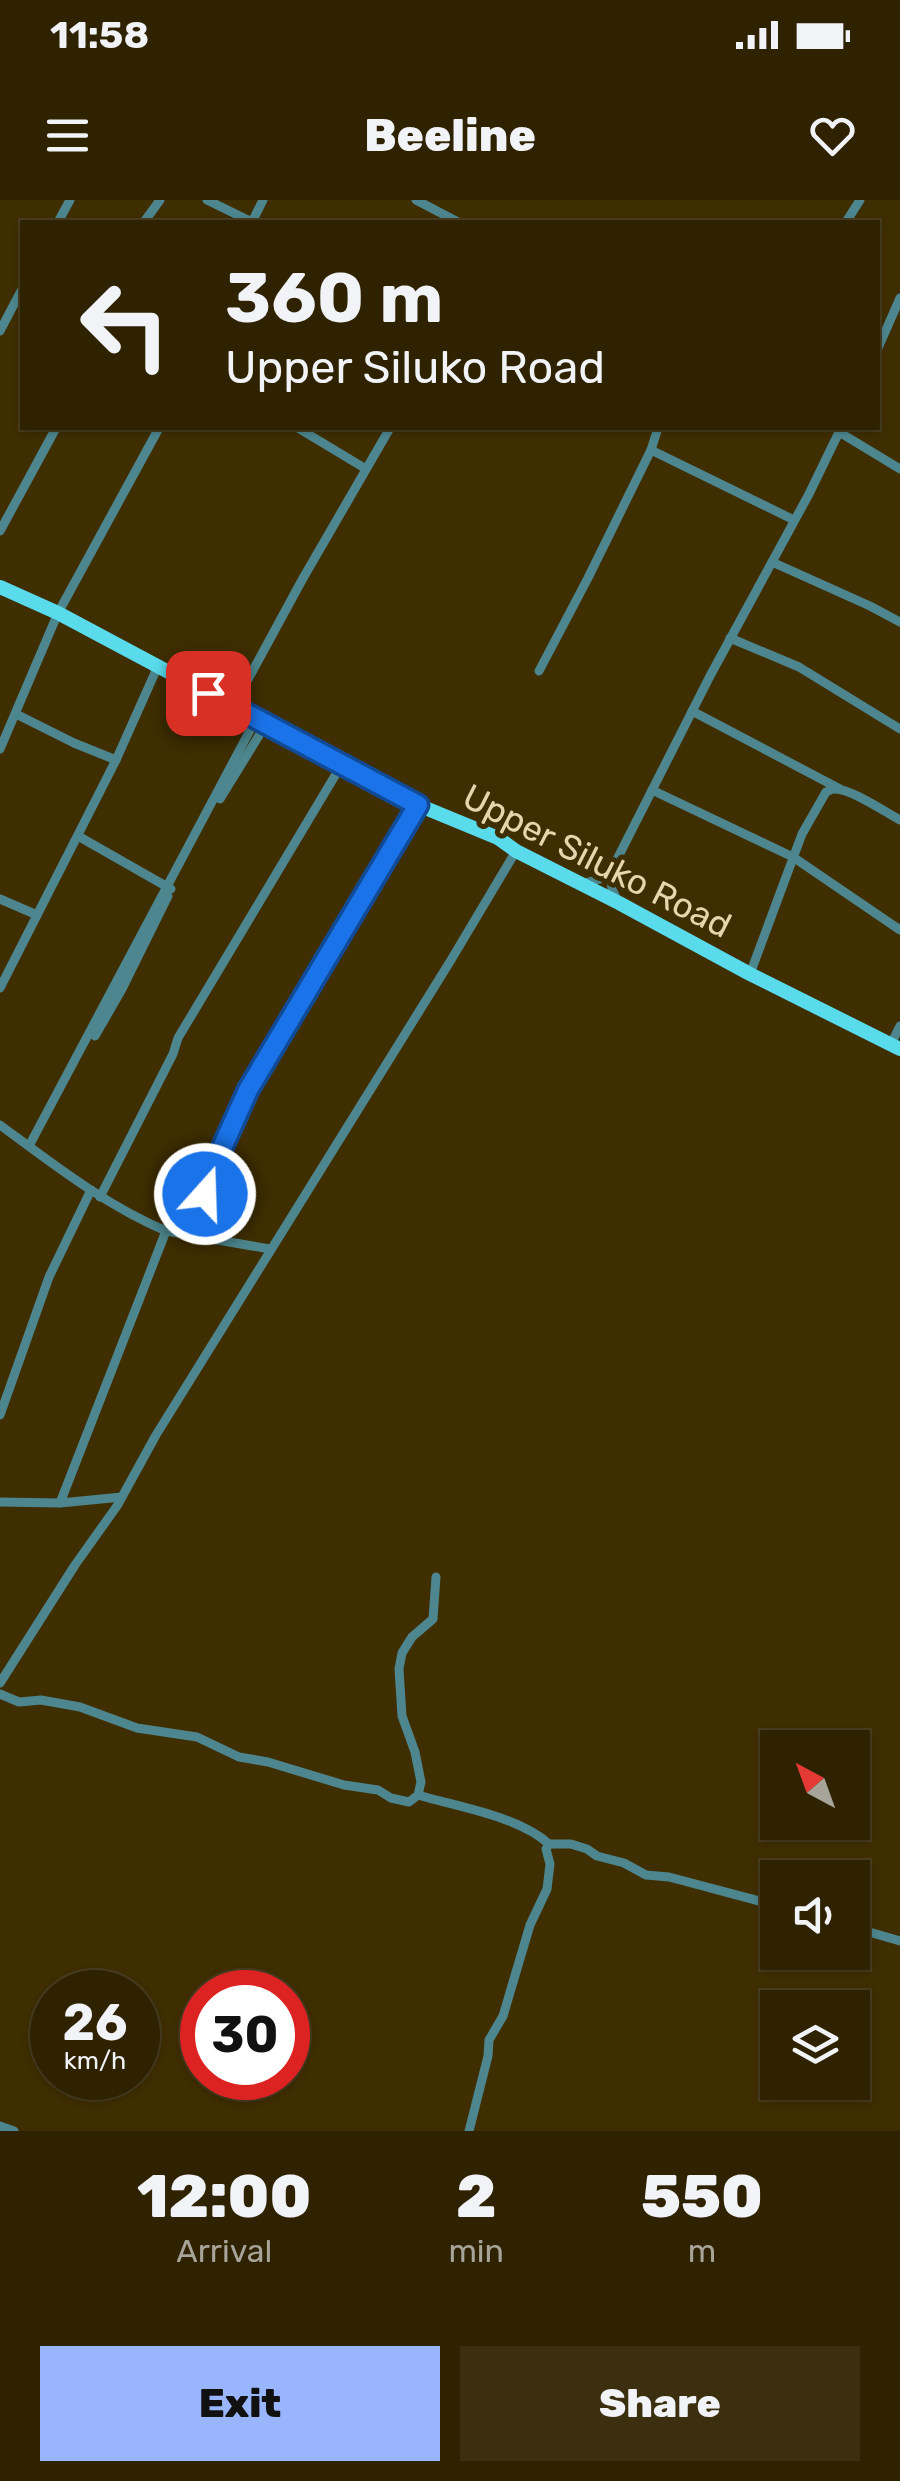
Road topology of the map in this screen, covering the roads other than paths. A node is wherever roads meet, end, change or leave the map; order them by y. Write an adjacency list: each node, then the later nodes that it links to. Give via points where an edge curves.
1 (207, 200): 3 (street)
2 (416, 200): 4 (street)
3 (248, 220)
4 (454, 220)
5 (20, 293): 7 (street)
6 (900, 298): 8 (street)
7 (0, 331)
8 (880, 343)
9 (55, 430): 19 (street)
10 (158, 430): 22 (street)
11 (301, 430): 16 (street)
12 (389, 430): 16 (street)
13 (657, 430): 15 (street)
14 (840, 430): 17 (street); 18 (street)
15 (651, 450): 18 (street); 26 (street)
16 (366, 469): 27 (street)
17 (900, 469)
18 (794, 520): 20 (street)
19 (0, 532)
20 (772, 562): 23 (street); 24 (street)
21 (0, 587): 22 (main road, Upper Siluko Road)
22 (58, 613): 25 (main road, Upper Siluko Road); 29 (street)
23 (900, 622)
24 (730, 638): 28 (street); 31 (street, via 799,667)
25 (158, 666): 27 (main road, Upper Siluko Road); 33 (street)
26 (539, 671)
27 (234, 707): 30 (main road, Upper Siluko Road)
28 (692, 711): 35 (street); 36 (street)
29 (16, 714): 32 (street); 33 (street)
30 (261, 722): 34 (main road, Upper Siluko Road); 44 (street)
31 (900, 729)
32 (0, 749)
33 (116, 760): 39 (street)
34 (342, 764): 37 (main road, Upper Siluko Road); 56 (street, via 178,1038)
35 (652, 790): 41 (street); 42 (street)
36 (850, 794): 38 (street); 41 (street, via 826,792)
37 (418, 805): 40 (main road, Upper Siluko Road); 58 (street, via 248,1090 205,1194)
38 (900, 820)
39 (78, 834): 44 (street); 47 (street)
40 (516, 851): 43 (main road, Upper Siluko Road); 59 (street)
41 (793, 858): 48 (street); 49 (street)
42 (610, 873): 43 (street); 46 (street)
43 (581, 884): 46 (main road, Upper Siluko Road)
44 (170, 886): 52 (street); 55 (street)
45 (0, 899): 47 (street)
46 (618, 903): 49 (main road, Upper Siluko Road)
47 (36, 915): 50 (street)
48 (900, 930)
49 (750, 974): 53 (main road, Upper Siluko Road)
50 (0, 988)
51 (900, 1026): 53 (street)
52 (95, 1036)
53 (896, 1046)
54 (0, 1125): 55 (street)
55 (29, 1146): 56 (street)
56 (96, 1194): 57 (street); 60 (street, via 49,1277)
57 (166, 1231): 58 (street); 63 (street)
58 (179, 1233): 59 (street)
59 (270, 1249): 61 (street)
60 (0, 1415)
61 (122, 1497): 63 (street); 65 (street)
62 (0, 1502): 63 (street)
63 (60, 1503)
64 (436, 1577): 67 (street, via 433,1619 412,1637 399,1669 402,1716 422,1782)
65 (0, 1682)
66 (0, 1694): 67 (street, via 197,1737 239,1757 391,1798 409,1802)
67 (418, 1795): 68 (street, via 513,1822)
68 (549, 1844): 69 (street, via 570,1844 646,1875); 74 (street, via 548,1888 503,2016 488,2040)
69 (760, 1901)
70 (870, 1933): 71 (street)
71 (900, 1941)
72 (0, 2126): 73 (street)
73 (14, 2131)
74 (469, 2131)

